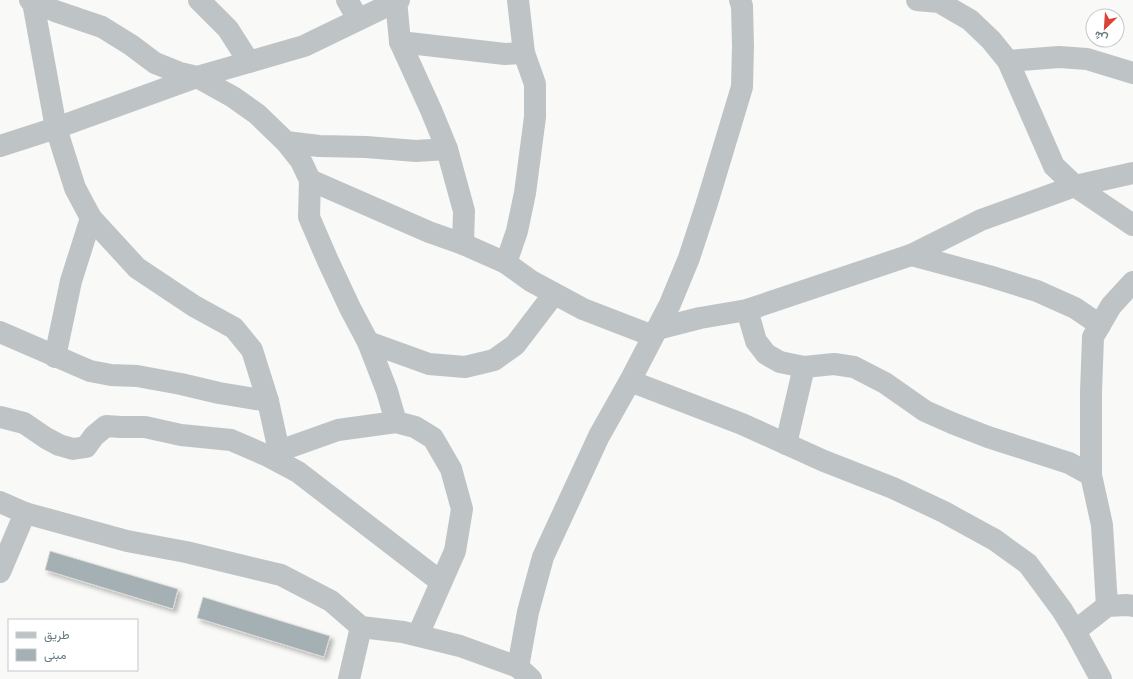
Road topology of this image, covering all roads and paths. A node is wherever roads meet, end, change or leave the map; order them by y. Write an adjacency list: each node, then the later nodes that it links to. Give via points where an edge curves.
1 (199, 0): 12 (street, via 228,28)
2 (347, 0): 8 (street)
3 (397, 0): 8 (street); 9 (street)
4 (518, 0): 10 (street)
5 (740, 0): 32 (street, via 743,40 742,87 689,258)
6 (917, 0): 11 (street, via 938,2 970,20)
7 (31, 1): 14 (street, via 102,27 155,63); 15 (street)
8 (358, 19): 12 (street, via 304,46)
9 (400, 42): 10 (street); 18 (street)
10 (524, 54): 26 (street, via 535,84 535,117 525,193 517,231)
11 (1008, 61): 13 (street, via 1059,56 1086,59); 21 (street, via 1054,166)
12 (250, 62): 14 (street)
13 (1133, 73)
14 (197, 77): 15 (street); 16 (street, via 257,114)
15 (56, 128): 17 (street); 22 (street, via 75,188)
16 (286, 142): 18 (street, via 416,151); 20 (street, via 301,161)
17 (0, 146)
18 (447, 149): 24 (street, via 464,211)
19 (1133, 173): 21 (street)
20 (310, 180): 24 (street, via 429,232); 33 (street, via 309,217)
21 (1075, 186): 23 (street); 25 (street, via 981,220)
22 (92, 218): 34 (street, via 72,281); 37 (street, via 137,268 194,306 234,328 252,350)
23 (1133, 225)
24 (463, 244): 26 (street)
25 (910, 255): 29 (street); 30 (street, via 1037,291 1075,308)
26 (506, 263): 28 (street, via 530,281)
27 (1133, 282): 30 (street, via 1111,306)
28 (554, 294): 32 (street, via 583,309); 33 (street, via 515,345 494,360 465,367 429,364)
29 (747, 310): 32 (street, via 700,318); 35 (street, via 756,341 766,354 780,362)
30 (1100, 325): 42 (street, via 1093,337 1090,392)
31 (0, 332): 34 (street)
32 (655, 333): 36 (street)
33 (368, 342): 39 (street)
34 (55, 357): 37 (street, via 90,371 137,376)
35 (804, 367): 40 (street); 42 (street, via 834,364 854,368 884,383 925,411 952,424 1069,463)
36 (630, 381): 40 (street, via 742,424); 52 (street, via 599,436 543,557 528,612)
37 (268, 402): 41 (street)
38 (0, 416): 41 (street, via 24,423 59,445 73,449 86,447 106,426 145,427 181,435 231,440)
39 (396, 422): 41 (street, via 338,430); 46 (street, via 415,427 433,438 451,469 462,509 455,551)
40 (786, 444): 50 (street, via 893,488 995,540 1028,564)
41 (273, 453): 46 (street)
42 (1091, 475): 47 (street, via 1102,525)
43 (0, 502): 44 (street)
44 (25, 513): 45 (street); 49 (street, via 127,541 281,575 331,601)
45 (0, 572)
46 (441, 582): 51 (street)
47 (1107, 606): 48 (street); 50 (street)
48 (1133, 606)
49 (361, 627): 51 (street); 53 (street)
50 (1075, 631): 54 (street)
51 (418, 635): 52 (street, via 460,646)
52 (525, 673)
53 (349, 679)
54 (1101, 679)

